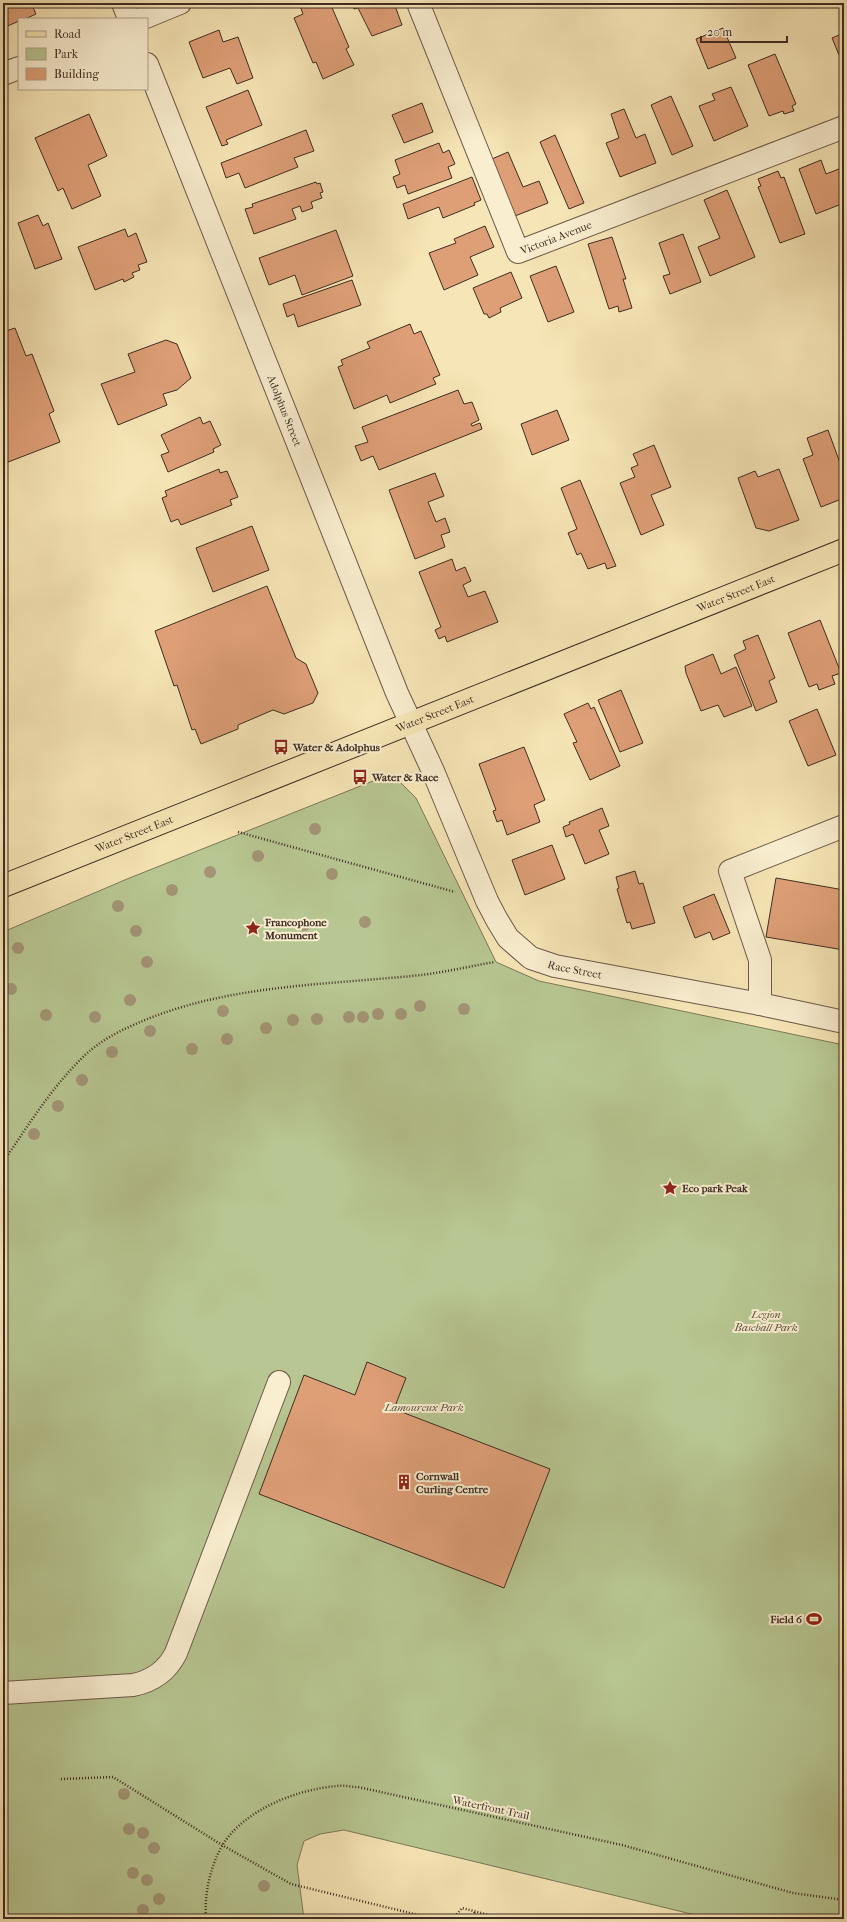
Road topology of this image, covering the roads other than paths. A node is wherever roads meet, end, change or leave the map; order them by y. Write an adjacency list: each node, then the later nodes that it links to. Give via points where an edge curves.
1 (123, 3): 4 (street)
2 (180, 3): 5 (street)
3 (418, 3): 9 (street, Victoria Avenue, via 518,252)
4 (129, 18)
5 (143, 18)
6 (148, 67): 11 (street, Adolphus Street)
7 (18, 68): 8 (street)
8 (3, 74)
9 (844, 127)
10 (844, 550): 11 (main road, Water Street East)
11 (411, 724): 12 (street, Adolphus Street); 14 (main road, Water Street East)
12 (426, 756): 15 (street, Race Street, via 487,901 508,938 531,958 555,966)
13 (844, 826): 15 (street, via 730,871 760,960)
14 (3, 886)
15 (760, 1004): 16 (street, Race Street)
16 (844, 1022)
17 (279, 1382): 18 (street, via 171,1663 154,1678 134,1685)
18 (3, 1693)

